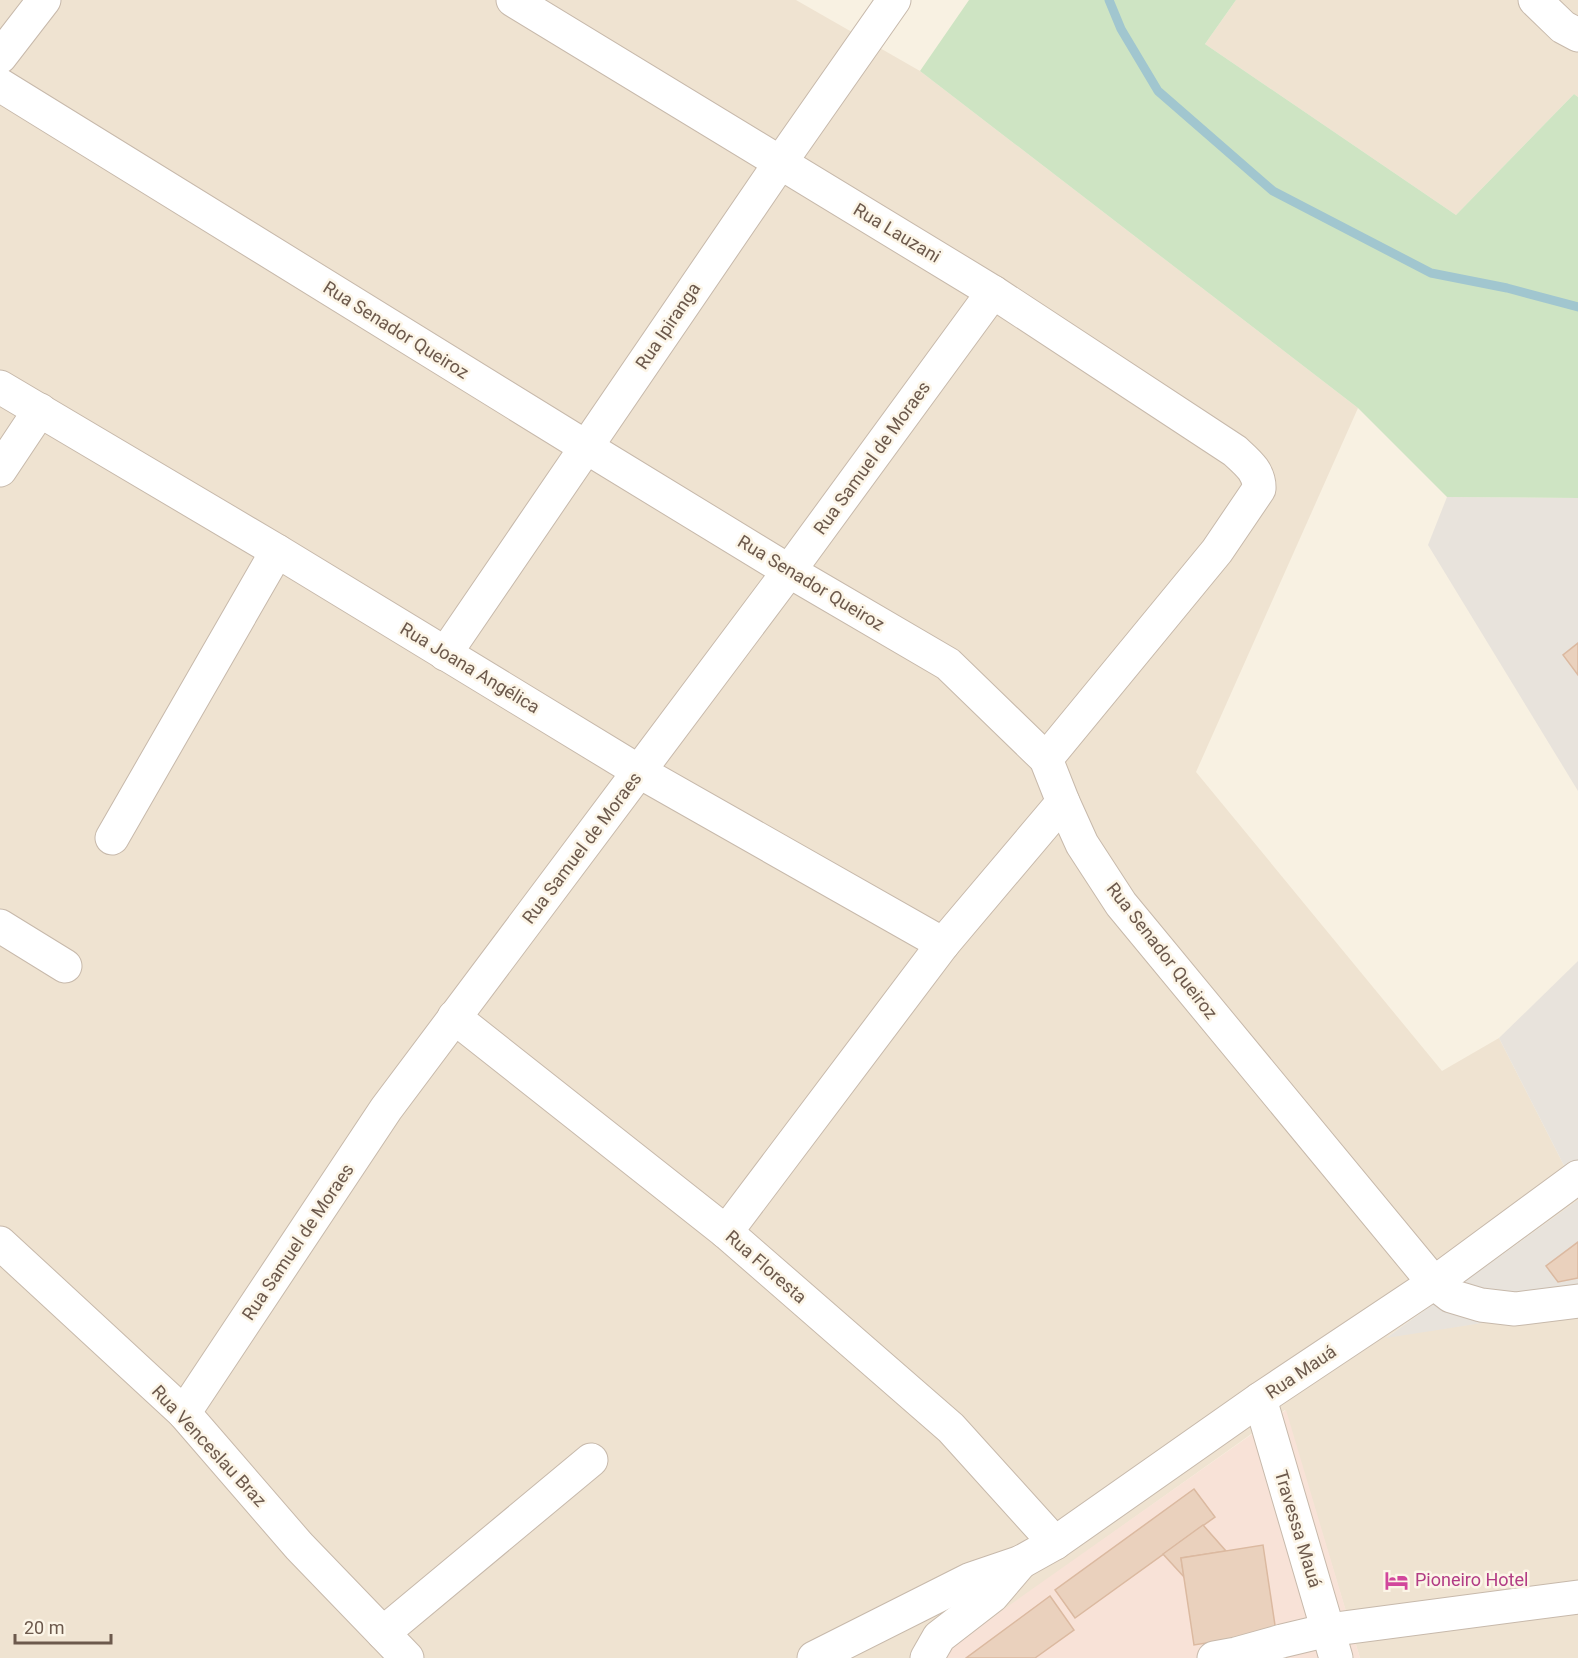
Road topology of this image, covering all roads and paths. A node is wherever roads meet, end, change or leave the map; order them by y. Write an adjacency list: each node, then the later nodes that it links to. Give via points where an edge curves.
1 (44, 0): 6 (street)
2 (513, 0): 8 (street, Rua Lauzani)
3 (894, 0): 8 (street, Rua Ipiranga)
4 (1536, 0): 5 (street)
5 (1570, 31)
6 (0, 57)
7 (0, 85): 12 (street, Rua Senador Queiroz)
8 (780, 163): 9 (street, Rua Lauzani); 12 (street, Rua Ipiranga)
9 (993, 291): 15 (street, Rua Samuel de Moraes); 17 (street, Rua Lauzani, via 1235,451 1257,474 1259,483 1259,489 1217,551)
10 (0, 387): 11 (street, Rua Joana Angélica)
11 (40, 410): 13 (street); 14 (street, Rua Joana Angélica)
12 (586, 447): 15 (street, Rua Senador Queiroz); 16 (street, Rua Ipiranga)
13 (0, 470)
14 (277, 551): 16 (street, Rua Joana Angélica); 20 (street)
15 (789, 571): 17 (street, Rua Senador Queiroz, via 948,664); 18 (street, Rua Samuel de Moraes)
16 (445, 654): 18 (street, Rua Joana Angélica)
17 (1046, 759): 19 (street, Rua Senador Queiroz)
18 (640, 772): 22 (street, Rua Joana Angélica); 24 (street, Rua Samuel de Moraes)
19 (1063, 802): 22 (street); 28 (street, Rua Senador Queiroz, via 1082,844 1121,904)
20 (112, 838)
21 (0, 926): 23 (street)
22 (943, 944): 26 (street)
23 (65, 966)
24 (454, 1017): 26 (street, Rua Floresta); 31 (street, Rua Samuel de Moraes, via 386,1109)
25 (1578, 1178): 28 (street, Rua Mauá)
26 (726, 1232): 33 (street, Rua Floresta, via 951,1428)
27 (3, 1250): 31 (street, Rua Venceslau Braz)
28 (1434, 1283): 29 (street, Rua Senador Queiroz, via 1451,1296 1480,1305 1515,1309); 30 (street, Rua Mauá)
29 (1578, 1301)
30 (1260, 1399): 33 (street, Rua Mauá); 38 (street, Travessa Mauá)
31 (184, 1413): 37 (street, Rua Venceslau Braz, via 299,1545)
32 (591, 1460): 37 (street)
33 (1055, 1543): 34 (street, Rua Mauá)
34 (1021, 1562): 35 (street, Rua Mauá); 42 (street, Rua Mauá, via 992,1596 939,1637)
35 (971, 1579): 40 (street, Rua Mauá); 41 (street, Rua Mauá)
36 (1578, 1597): 38 (street)
37 (383, 1633): 39 (street, Rua Venceslau Braz)
38 (1332, 1644): 43 (street)
39 (407, 1658)
40 (814, 1658)
41 (863, 1658)
42 (927, 1658)
43 (1214, 1658)

